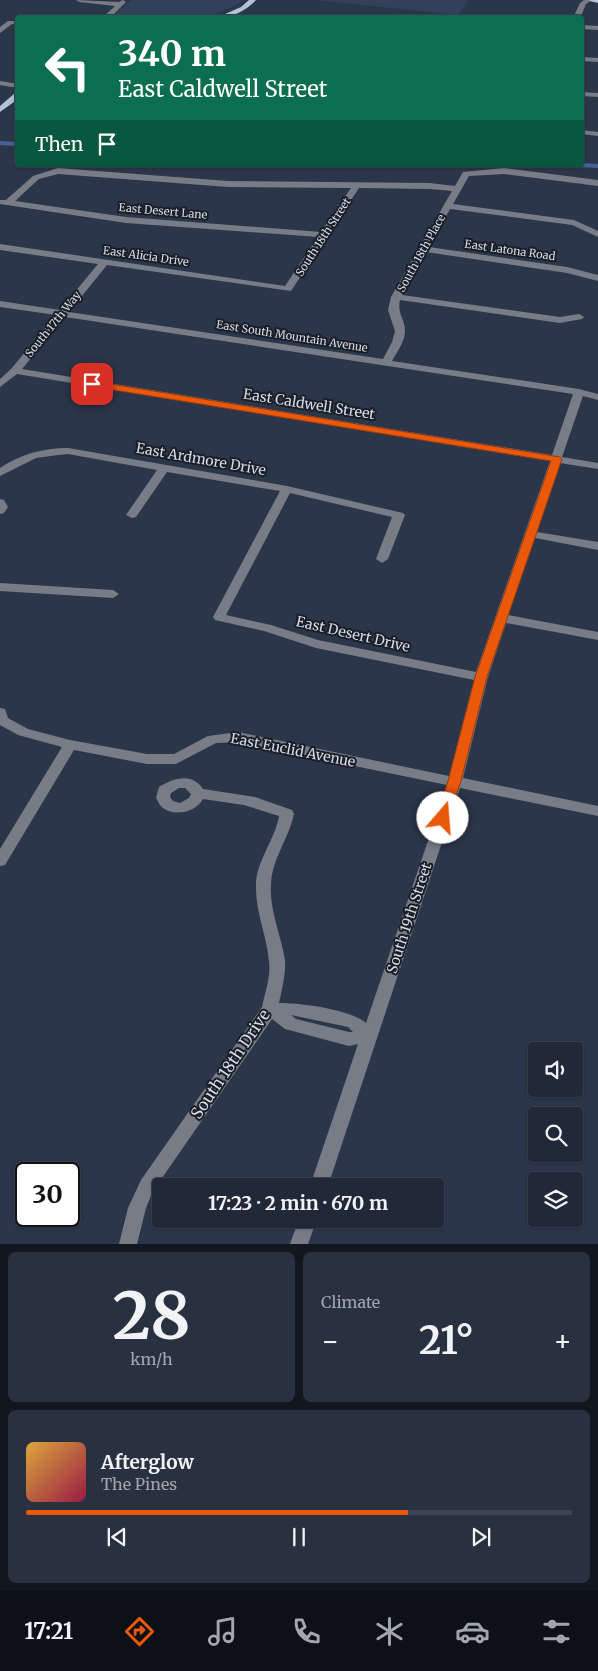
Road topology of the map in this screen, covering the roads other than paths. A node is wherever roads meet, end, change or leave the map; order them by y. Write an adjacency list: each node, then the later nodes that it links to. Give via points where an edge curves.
1 (79, 0): 5 (street)
2 (253, 0): 9 (main road)
3 (590, 0): 4 (main road); 6 (street); 7 (street, via 583,3)
4 (598, 1)
5 (122, 2): 8 (street)
6 (587, 12): 7 (street); 10 (street)
7 (577, 14)
8 (108, 15)
9 (226, 15)
10 (584, 16)
11 (9, 23): 14 (street)
12 (584, 27): 13 (street)
13 (598, 28)
14 (0, 31)
15 (584, 59): 16 (street)
16 (598, 60)
17 (0, 83): 18 (street)
18 (15, 86)
19 (584, 94): 20 (street)
20 (598, 95)
21 (15, 97): 22 (main road)
22 (0, 110)
23 (584, 132): 24 (street)
24 (598, 134)
25 (598, 183): 27 (street, South 18th Place, via 504,171 466,174)
26 (357, 185): 27 (street); 28 (street, via 228,184 46,171); 31 (street, South 18th Street)
27 (456, 189): 29 (street, South 18th Place)
28 (4, 202): 31 (street, East Desert Lane, via 126,220)
29 (448, 206): 30 (street, via 574,223); 33 (street, South 18th Place)
30 (598, 234)
31 (324, 235): 36 (street, South 18th Street)
32 (0, 247): 34 (street, East Alicia Drive)
33 (423, 249): 35 (street, East Latona Road, via 567,270); 37 (street, South 18th Place)
34 (105, 262): 36 (street, East Alicia Drive); 39 (street, South 17th Way)
35 (596, 278)
36 (288, 289)
37 (396, 297): 40 (street, via 560,320); 41 (street, South 18th Place, via 393,310 400,331)
38 (0, 304): 39 (street, East South Mountain Avenue)
39 (62, 313): 41 (street, East South Mountain Avenue); 42 (street, South 17th Way)
40 (579, 317)
41 (386, 363): 44 (street, East South Mountain Avenue)
42 (15, 371): 43 (street, South 17th Way); 46 (street, East Caldwell Street)
43 (0, 384)
44 (580, 392): 45 (street, East South Mountain Avenue); 46 (street, South 19th Street)
45 (598, 395)
46 (557, 459): 47 (street, East Caldwell Street); 54 (street, South 19th Street)
47 (598, 466)
48 (165, 468): 49 (street, East Ardmore Drive, via 68,451 49,451 18,461); 50 (street, East Ardmore Drive); 53 (street)
49 (0, 472)
50 (287, 489): 56 (street, East Ardmore Drive, via 399,515); 61 (street, East Desert Drive, via 219,617 316,644)
51 (0, 502): 52 (street)
52 (0, 511)
53 (132, 515)
54 (531, 534): 55 (street); 59 (street, South 19th Street)
55 (598, 546)
56 (382, 559)
57 (0, 587): 58 (street)
58 (113, 594)
59 (502, 618): 60 (street); 61 (street, South 19th Street)
60 (598, 636)
61 (481, 677): 64 (street, South 19th Street)
62 (0, 712): 63 (street, East Euclid Avenue, via 2,720 23,732)
63 (70, 745): 64 (street, East Euclid Avenue, via 163,760 176,759 213,739 238,737); 67 (street)
64 (455, 781): 66 (street, East Euclid Avenue); 71 (street, South 19th Street)
65 (198, 794): 68 (street, South 18th Drive, via 276,808 287,814 265,871 263,885 277,961)
66 (598, 811)
67 (0, 861)
68 (270, 1009): 69 (street, via 298,1009); 70 (street, via 291,1024); 74 (street, South 18th Drive, via 147,1186 137,1208)
69 (318, 1014): 70 (street); 71 (street, via 353,1022)
70 (312, 1030): 71 (street, via 349,1039)
71 (370, 1036): 72 (street, South 19th Street)
72 (322, 1178)
73 (305, 1228): 75 (street)
74 (128, 1244)
75 (299, 1244)

